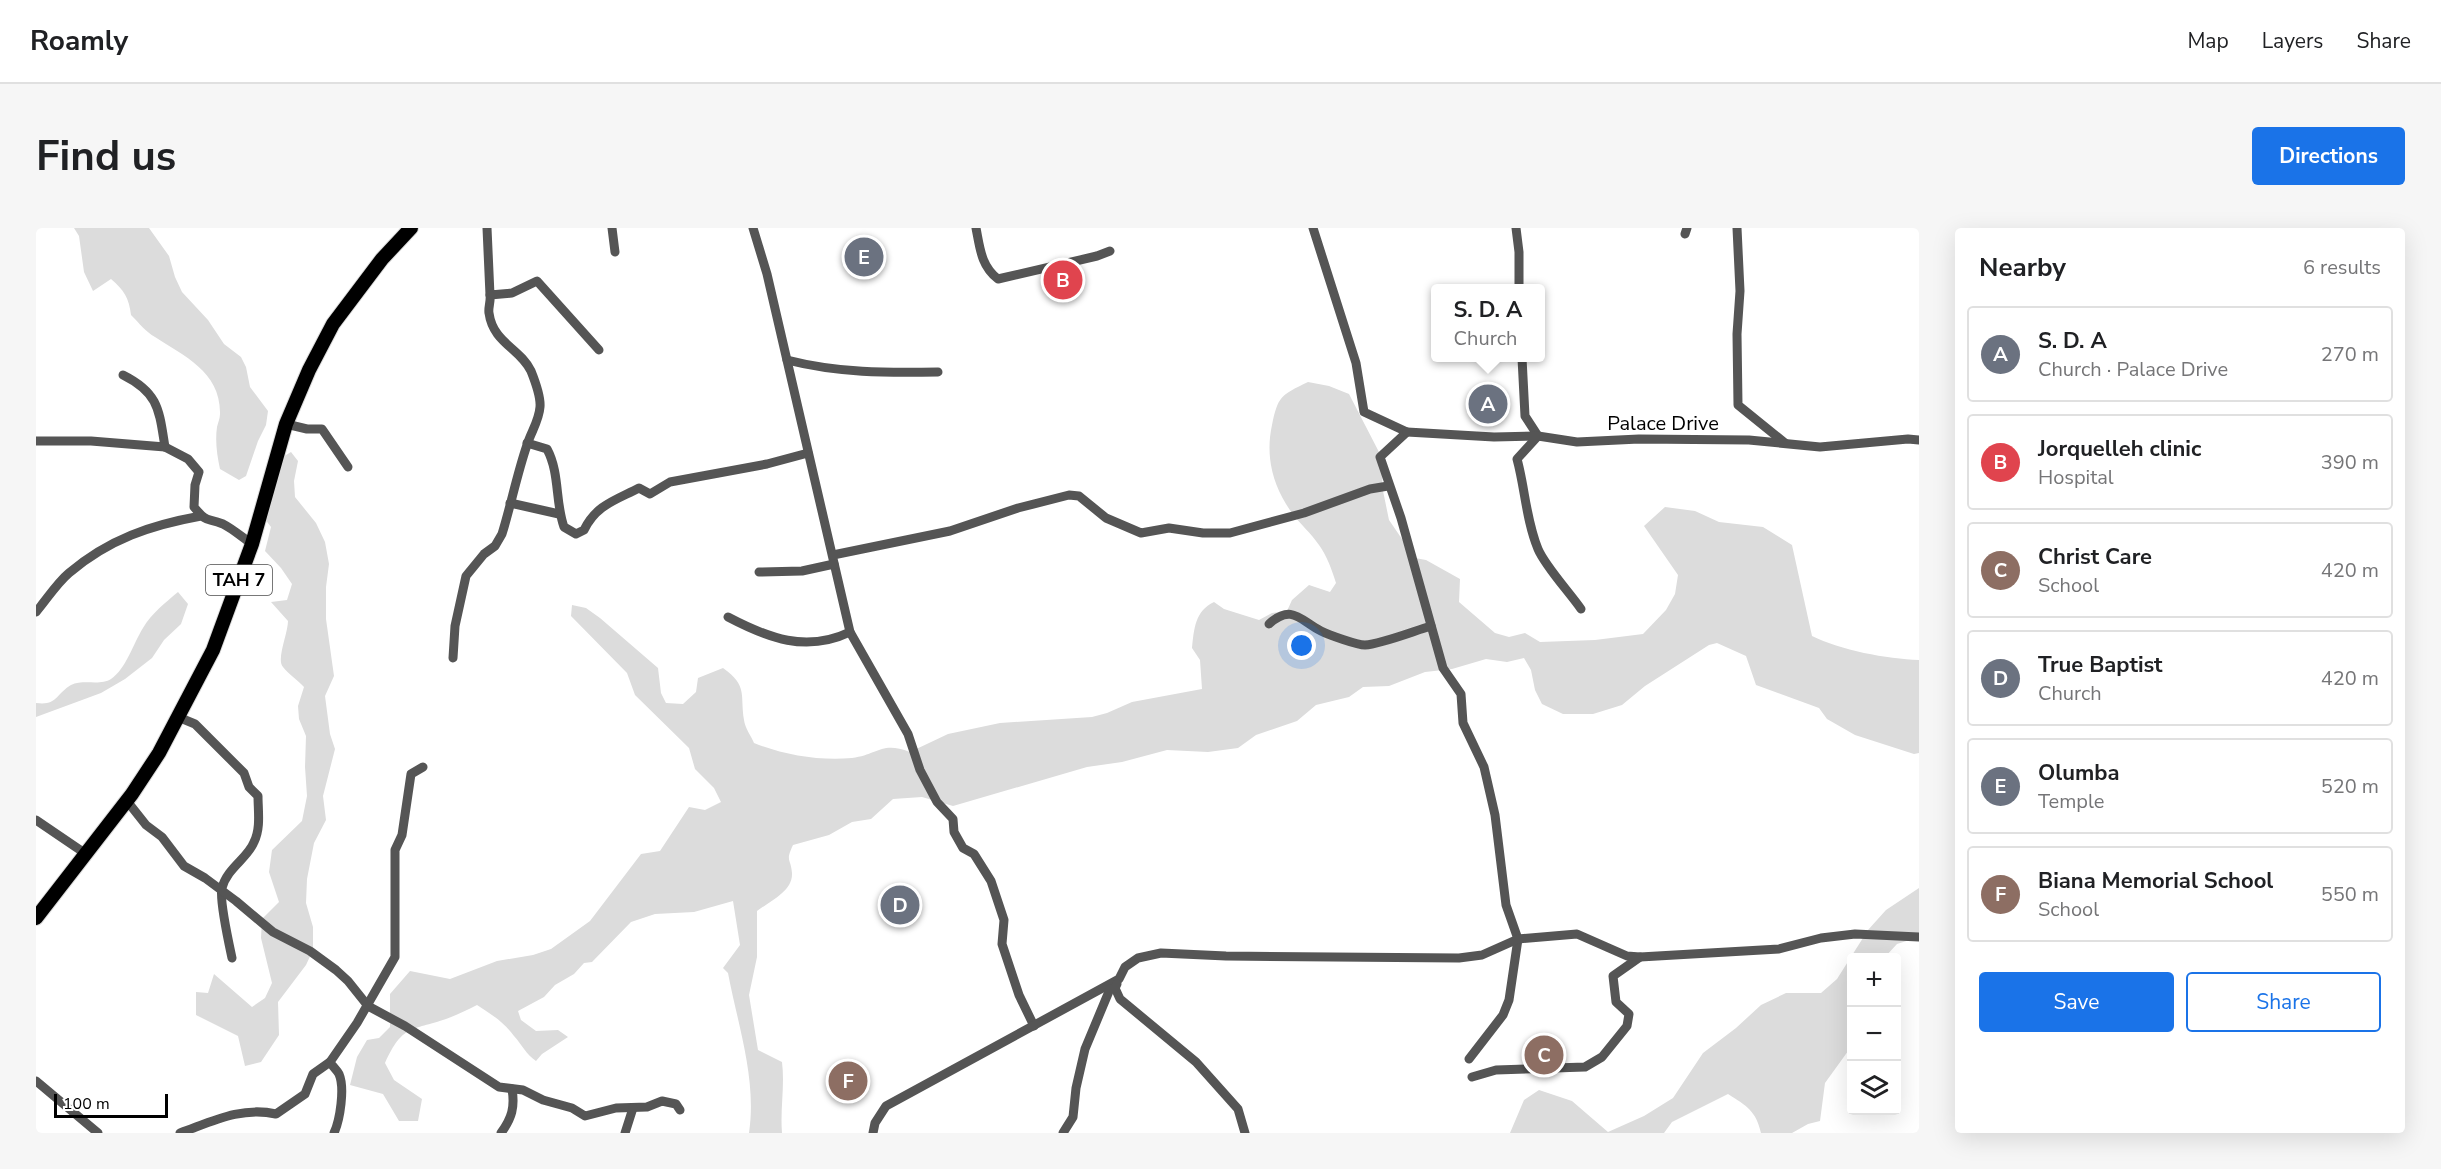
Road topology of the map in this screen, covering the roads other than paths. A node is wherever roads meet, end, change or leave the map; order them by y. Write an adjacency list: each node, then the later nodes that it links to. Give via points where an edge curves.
1 (411, 228): 18 (highway, TAH 7, via 333,324)
2 (487, 228): 12 (street)
3 (612, 228): 10 (street)
4 (753, 228): 14 (street)
5 (976, 228): 9 (street, via 983,260 998,279)
6 (1313, 228): 19 (street, via 1356,363 1364,412)
7 (1516, 228): 11 (street)
8 (1737, 228): 24 (street, via 1738,405)
9 (1110, 250)
10 (615, 252)
11 (1519, 284)
12 (490, 295): 13 (street, via 512,293 537,281); 23 (street, via 488,311 495,332 523,359 536,387 538,422)
13 (599, 350)
14 (787, 360): 16 (street, via 816,368 884,374); 26 (street)
15 (1522, 362): 20 (street, via 1525,416)
16 (938, 372)
17 (123, 375): 25 (street, via 142,385 157,406)
18 (286, 424): 27 (street, via 322,429); 32 (highway, TAH 7)
19 (1407, 432): 20 (street, Palace Drive); 28 (street, via 1380,457)
20 (1538, 436): 24 (street, Palace Drive, via 1577,442 1639,439); 35 (street, via 1517,459 1528,518 1538,551)
21 (1919, 440): 24 (street, Palace Drive, via 1820,447)
22 (36, 441): 25 (street)
23 (527, 443): 29 (street); 30 (street, via 546,449 552,459)
24 (1785, 443)
25 (165, 447): 31 (street, via 188,459 199,472 194,507)
26 (808, 453): 30 (street, via 670,482 650,494 639,488 604,506 576,534 564,527); 33 (street)
27 (348, 467)
28 (1388, 486): 33 (street, via 1230,533 1169,528 1141,533 1106,518 1079,496 1069,495 950,531); 39 (street, via 1401,518)
29 (510, 503): 30 (street); 41 (street, via 495,546 466,576 456,616)
30 (559, 514)
31 (201, 516): 32 (street, via 209,522 221,523); 36 (street, via 141,530 106,546 68,574)
32 (252, 544): 42 (highway, TAH 7, via 213,650)
33 (833, 559): 34 (street, via 802,571); 40 (street)
34 (759, 572)
35 (1581, 609)
36 (36, 612)
37 (728, 617): 40 (street, via 776,638 811,644)
38 (1269, 624): 39 (street, via 1288,614 1301,617 1322,632 1364,645)
39 (1431, 626): 50 (street, via 1443,668 1461,694 1463,723 1484,767 1495,815 1506,905)
40 (850, 632): 55 (street, via 908,734 920,770 937,802 953,819 954,832 963,848 974,854 991,881 1004,920 1002,944)
41 (453, 658)
42 (178, 717): 44 (highway, TAH 7); 47 (street, via 195,724 244,773 249,787 258,796 254,844 228,874)
43 (423, 767): 54 (street, via 411,774 402,835 395,850 395,957)
44 (127, 801): 46 (highway, TAH 7); 47 (street, via 184,866)
45 (36, 820): 46 (street)
46 (86, 854): 48 (highway, TAH 7)
47 (221, 890): 52 (street); 54 (street, via 273,932 336,970)
48 (36, 918)
49 (1919, 937): 51 (street, via 1855,934 1779,949)
50 (1518, 939): 51 (street, via 1577,934 1627,956); 53 (street, via 1482,955 1459,958 1161,953 1138,958 1125,967); 56 (street, via 1503,1015)
51 (1640, 957): 58 (street, via 1613,976 1616,1002 1629,1014 1627,1026 1602,1057 1585,1067 1496,1070)
52 (232, 958)
53 (1117, 983): 55 (street); 69 (street, via 1110,989 1085,1049 1073,1117); 70 (street, via 1119,999 1203,1069 1238,1109)
54 (368, 1006): 57 (street); 60 (street, via 499,1087)
55 (1034, 1026): 68 (street, via 886,1106)
56 (1469, 1059)
57 (330, 1062): 64 (street, via 313,1074 305,1094 276,1114 262,1111 223,1116); 65 (street, via 339,1075 342,1100)
58 (1472, 1077)
59 (36, 1081): 63 (street)
60 (512, 1089): 61 (street, via 585,1116); 66 (street, via 511,1119)
61 (633, 1108): 62 (street, via 662,1101 676,1104); 67 (street)
62 (680, 1110)
63 (98, 1133)
64 (180, 1133)
65 (334, 1133)
66 (501, 1133)
67 (626, 1133)
68 (873, 1133)
69 (1063, 1133)
70 (1245, 1133)

